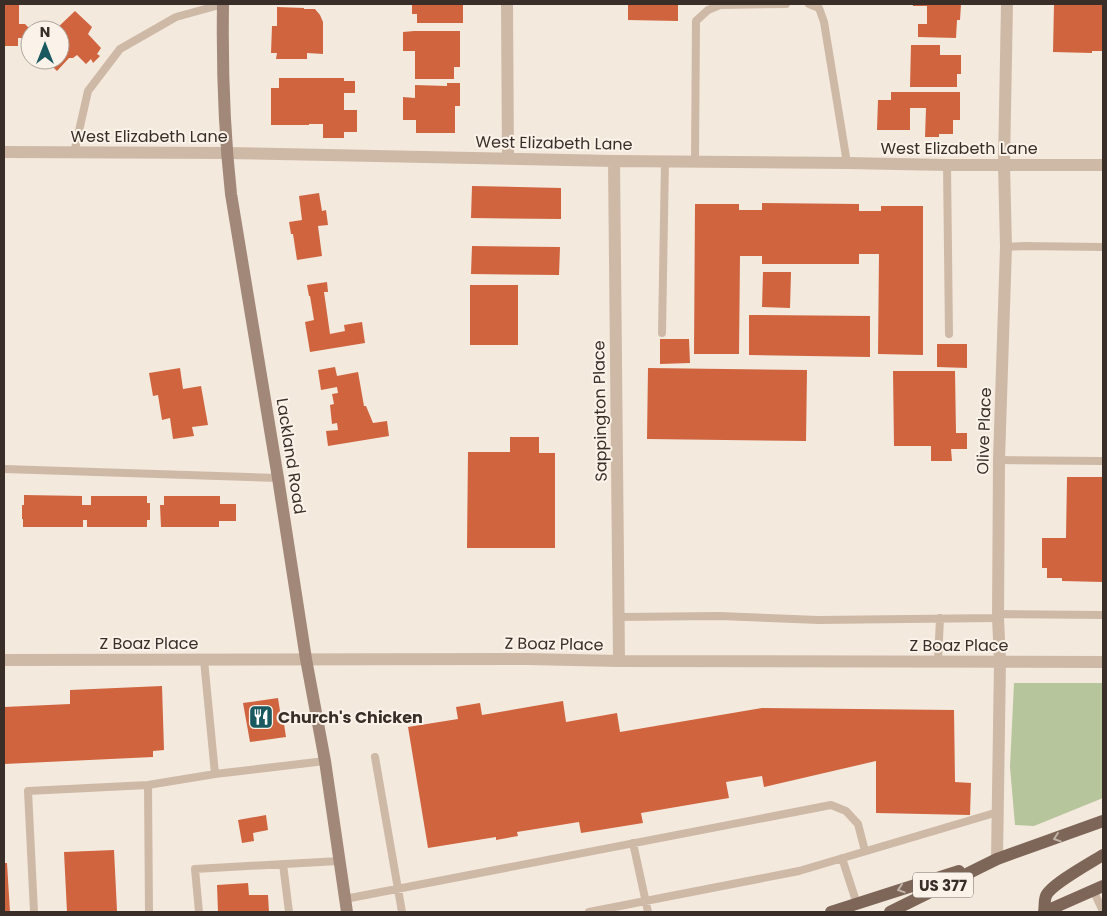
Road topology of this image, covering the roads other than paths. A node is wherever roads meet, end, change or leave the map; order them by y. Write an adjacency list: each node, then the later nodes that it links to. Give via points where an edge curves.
1 (223, 4): 8 (lane, via 176,16 120,49 88,92); 9 (street, Lackland Road)
2 (508, 4): 10 (street)
3 (786, 4): 13 (lane, via 720,5 696,20)
4 (809, 4): 6 (lane)
5 (1007, 4): 15 (street, Olive Place)
6 (819, 6): 14 (lane)
7 (4, 152): 8 (street, West Elizabeth Lane)
8 (74, 152): 9 (street, West Elizabeth Lane)
9 (226, 153): 10 (street, West Elizabeth Lane); 25 (street, Lackland Road)
10 (508, 158): 11 (street, West Elizabeth Lane)
11 (614, 161): 12 (street, West Elizabeth Lane); 27 (street, Sappington Place)
12 (665, 162): 13 (street, West Elizabeth Lane); 20 (lane)
13 (695, 162): 14 (street, West Elizabeth Lane)
14 (847, 163): 17 (street, West Elizabeth Lane)
15 (1004, 164): 16 (street, West Elizabeth Lane); 17 (street, West Elizabeth Lane); 18 (street, Olive Place)
16 (1103, 164)
17 (948, 165): 21 (lane)
18 (1006, 247): 19 (lane); 22 (street, Olive Place)
19 (1103, 247)
20 (662, 333)
21 (949, 334)
22 (999, 460): 23 (lane); 28 (street, Olive Place)
23 (1103, 461)
24 (4, 470): 25 (lane)
25 (278, 478): 30 (street, Lackland Road)
26 (1103, 615): 28 (lane)
27 (619, 616): 29 (lane, via 818,620); 33 (street, Sappington Place)
28 (998, 616): 29 (lane); 35 (street, Olive Place)
29 (940, 618): 34 (lane)
30 (306, 659): 32 (street, Z Boaz Place); 33 (street, Z Boaz Place); 38 (street, Lackland Road)
31 (4, 660): 32 (street, Z Boaz Place)
32 (204, 660): 39 (lane)
33 (620, 661): 34 (street, Z Boaz Place)
34 (938, 661): 35 (street, Z Boaz Place)
35 (1000, 661): 36 (street, Z Boaz Place); 41 (street, Olive Place)
36 (1103, 662)
37 (375, 757): 50 (lane)
38 (325, 761): 39 (lane); 48 (street, Lackland Road)
39 (215, 774): 40 (lane)
40 (148, 785): 56 (lane, via 28,791); 57 (lane)
41 (998, 812): 44 (lane); 47 (street, Olive Place)
42 (1103, 821): 47 (main road, US 377, one-way to 47)
43 (634, 843): 44 (lane, via 831,805 846,811 858,824); 50 (lane); 53 (lane)
44 (864, 851): 46 (lane)
45 (1103, 856): 66 (main road, via 1049,892)
46 (842, 858): 53 (lane, via 799,871); 54 (lane)
47 (997, 859): 54 (main road, one-way to 54); 65 (main road, US 377)
48 (339, 861): 49 (lane); 52 (street, Lackland Road)
49 (283, 864): 58 (lane, via 195,869); 59 (lane)
50 (398, 888): 52 (lane); 61 (lane)
51 (1098, 888): 55 (lane); 66 (main road)
52 (345, 899): 60 (street, Lackland Road)
53 (646, 901): 62 (lane); 63 (lane)
54 (857, 904): 64 (main road)
55 (1103, 911)
56 (34, 912)
57 (149, 912)
58 (199, 912)
59 (289, 912)
60 (347, 912)
61 (402, 912)
62 (589, 912)
63 (648, 912)
64 (831, 912)
65 (890, 912)
66 (1044, 912)

